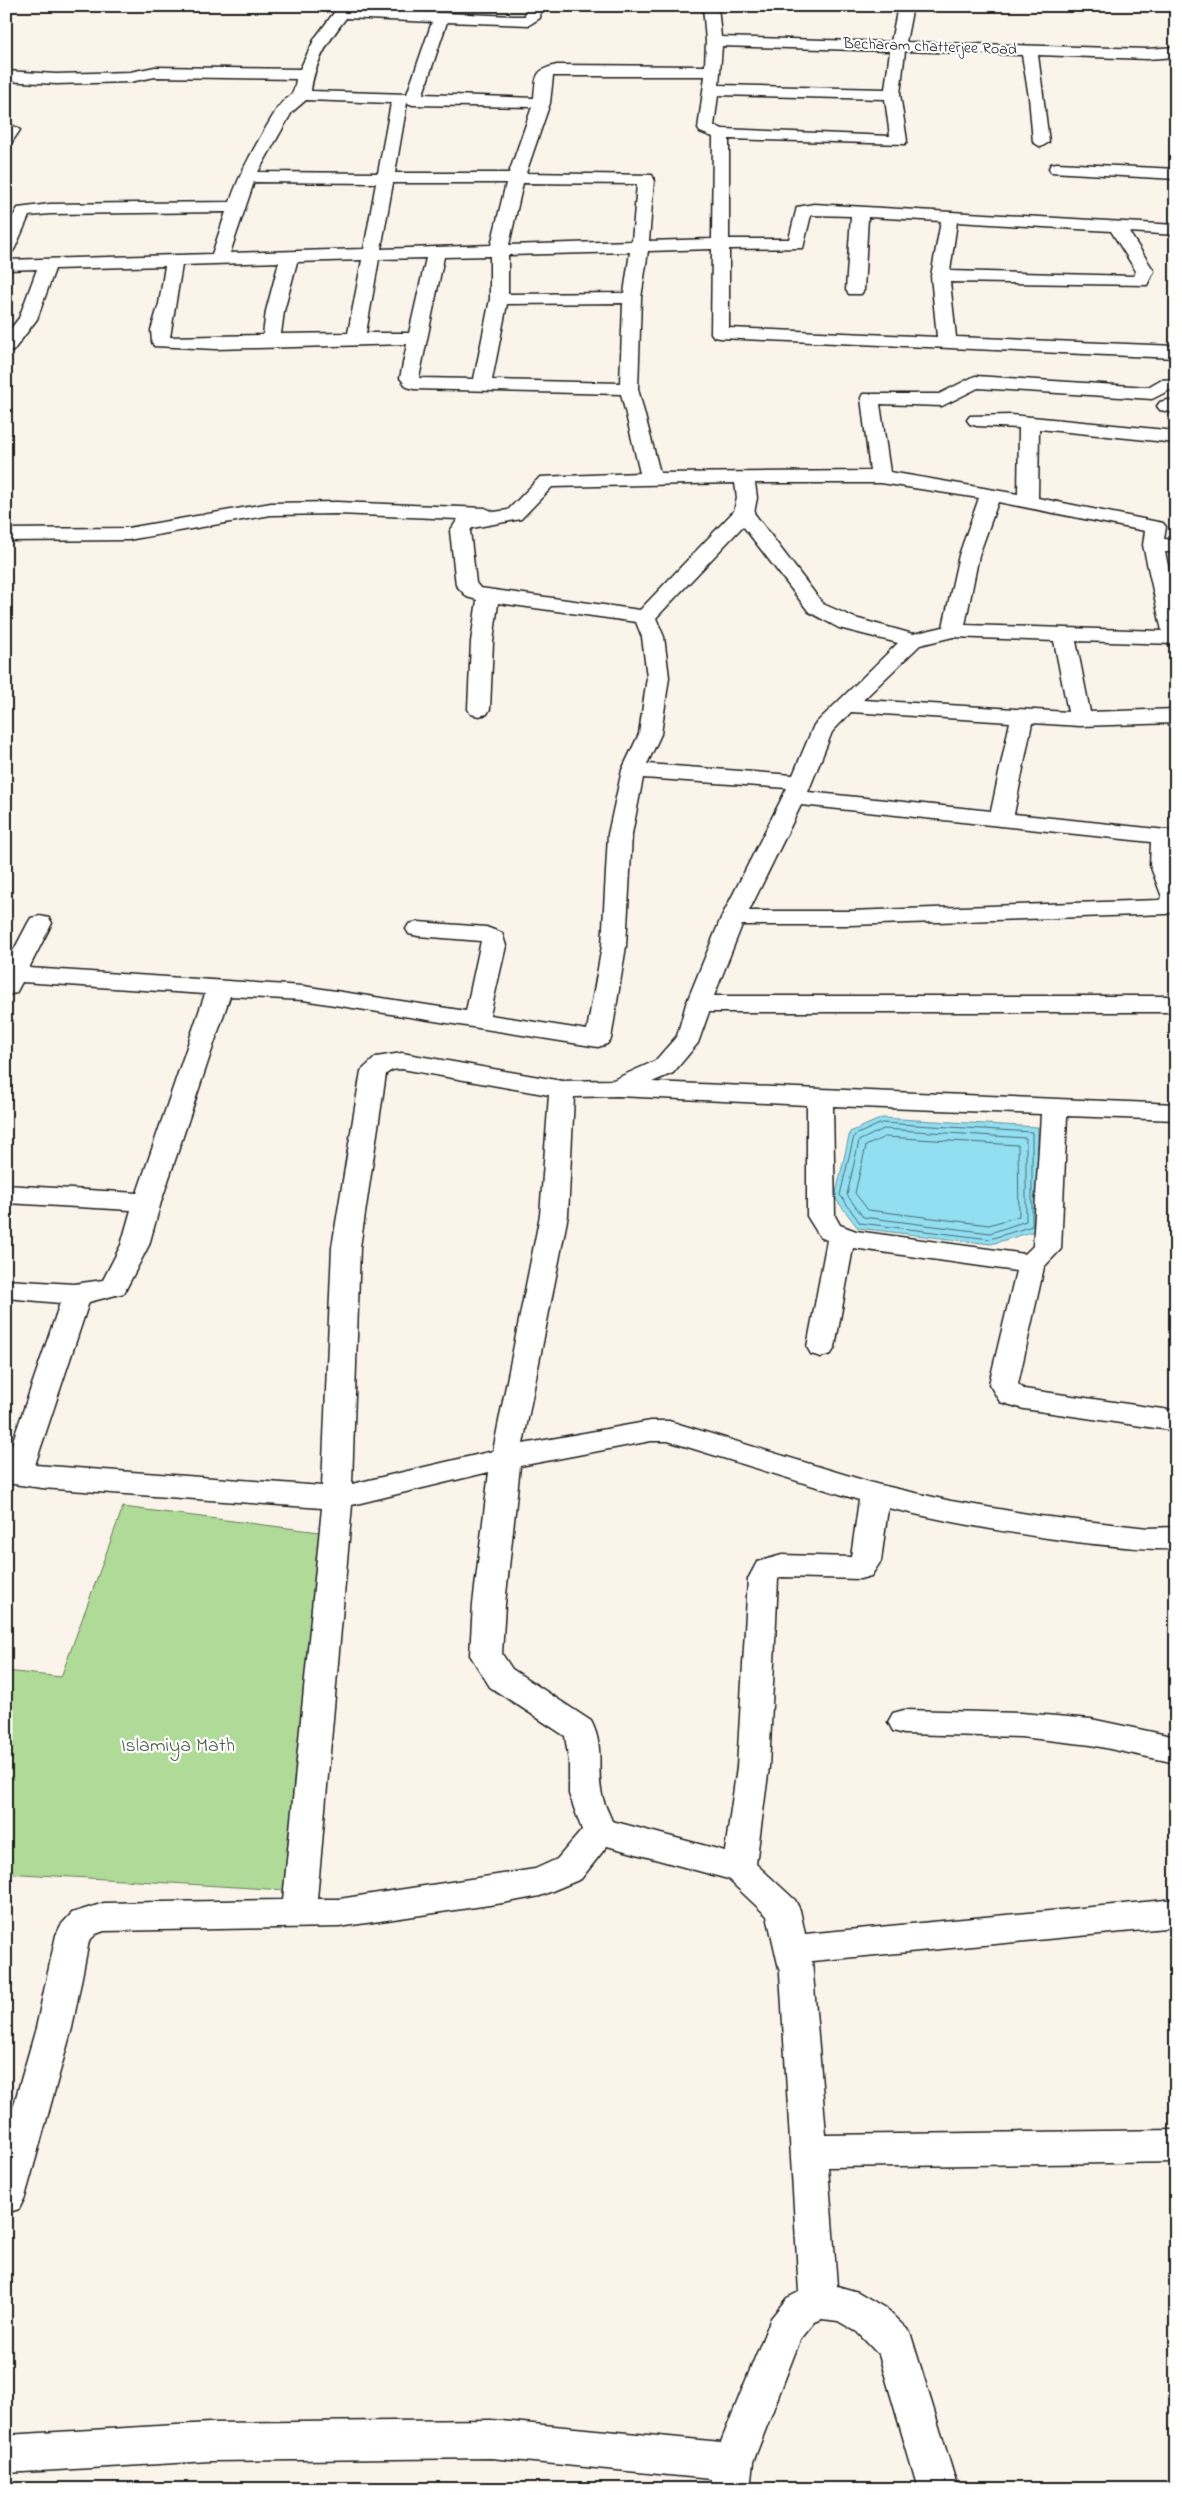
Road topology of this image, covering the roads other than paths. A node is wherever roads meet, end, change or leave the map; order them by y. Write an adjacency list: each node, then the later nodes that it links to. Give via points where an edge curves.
1 (534, 6): 5 (street, via 529,20)
2 (710, 6): 6 (street)
3 (906, 6): 7 (street)
4 (345, 9): 5 (street); 11 (street, via 323,38)
5 (441, 18): 16 (street)
6 (714, 41): 7 (street, Becharam chatterjee Road); 10 (street)
7 (898, 46): 8 (street, Becharam chatterjee Road); 14 (street)
8 (1029, 50): 9 (street, Becharam chatterjee Road); 19 (street)
9 (1176, 52)
10 (713, 71): 13 (street); 17 (street, via 548,72 544,76)
11 (305, 74): 12 (street, via 154,72 130,77 56,79); 15 (street)
12 (6, 76)
13 (709, 90): 14 (street); 18 (street, via 706,129)
14 (892, 94): 18 (street, via 899,140)
15 (302, 95): 16 (street); 22 (street, via 285,109)
16 (406, 100): 17 (street); 23 (street)
17 (542, 103): 24 (street)
18 (721, 134): 30 (street)
19 (1041, 142)
20 (1057, 168): 21 (street)
21 (1176, 174)
22 (246, 177): 23 (street); 25 (street)
23 (384, 177): 24 (street); 35 (street)
24 (516, 178): 31 (street, via 646,179); 33 (street)
25 (236, 207): 32 (street, via 24,212); 37 (street)
26 (860, 212): 27 (street); 30 (street, via 803,211 797,244); 42 (street)
27 (950, 218): 28 (street); 41 (street, via 942,246)
28 (1117, 227): 29 (street); 41 (street, via 1144,271 1141,281)
29 (1176, 230)
30 (720, 244): 31 (street); 48 (street, via 720,333)
31 (640, 247): 33 (street); 43 (street)
32 (6, 248)
33 (500, 250): 34 (street); 44 (street)
34 (436, 253): 35 (street); 45 (street)
35 (371, 254): 36 (street); 46 (street)
36 (288, 258): 37 (street); 47 (street)
37 (220, 259): 38 (street)
38 (174, 261): 39 (street); 47 (street, via 168,304 160,330 161,342)
39 (48, 264): 40 (street); 49 (street, via 28,319)
40 (6, 265)
41 (940, 276): 48 (street)
42 (855, 290)
43 (632, 298): 44 (street); 53 (street)
44 (499, 299): 51 (street)
45 (418, 338): 46 (street); 51 (street, via 409,378 414,383)
46 (356, 339): 47 (street)
47 (270, 340)
48 (947, 342): 50 (street)
49 (6, 347)
50 (1176, 352)
51 (482, 385): 53 (street)
52 (1176, 385): 58 (street, via 1167,384 1152,393 974,382 942,400 870,398)
53 (629, 389): 59 (street)
54 (977, 420): 55 (street)
55 (1029, 424): 56 (street); 61 (street)
56 (1176, 437)
57 (744, 477): 58 (street); 59 (street); 62 (street, via 747,498)
58 (881, 477): 60 (street)
59 (651, 478): 63 (street, via 546,481)
60 (990, 495): 61 (street); 68 (street, via 969,554)
61 (1028, 502): 65 (street, via 1156,527)
62 (744, 513): 67 (street); 71 (street, via 816,608 847,623)
63 (514, 515): 64 (street, via 337,508 271,509 128,534); 66 (street, via 465,523 460,531 466,585 474,593)
64 (6, 535)
65 (1165, 545): 70 (street, via 1166,610)
66 (488, 595): 67 (street); 73 (street)
67 (645, 617): 77 (street, via 652,637 658,677 650,734)
68 (953, 631): 69 (street); 71 (street)
69 (1064, 635): 70 (street); 76 (street)
70 (1175, 639)
71 (913, 640): 72 (street)
72 (845, 705): 74 (street); 78 (street, via 822,730)
73 (479, 710)
74 (1022, 716): 76 (street); 79 (street)
75 (1176, 716): 76 (street)
76 (1080, 719)
77 (634, 770): 78 (street); 88 (street, via 620,834 614,946 598,1039)
78 (797, 790): 79 (street); 81 (street)
79 (1001, 819): 80 (street)
80 (1169, 838): 81 (street, via 1161,861 1173,887 1174,898 1166,907 850,918)
81 (733, 918): 86 (street)
82 (40, 923): 84 (street)
83 (418, 929): 88 (street, via 486,934 493,938 494,946)
84 (8, 979): 85 (street)
85 (220, 988): 88 (street, via 303,993); 95 (street)
86 (699, 1004): 87 (street); 89 (street, via 689,1038 664,1067)
87 (1166, 1004)
88 (476, 1021)
89 (616, 1088): 90 (street); 91 (street)
90 (562, 1089): 102 (street, via 554,1215); 105 (street, via 402,1061 385,1063 374,1071 346,1246)
91 (820, 1097): 92 (street); 96 (street, via 821,1216 830,1231)
92 (1054, 1106): 93 (street); 97 (street, via 1047,1248)
93 (1176, 1112)
94 (6, 1194): 95 (street)
95 (147, 1202): 99 (street, via 135,1245 114,1286 96,1293)
96 (842, 1235): 97 (street); 100 (street)
97 (1031, 1264): 101 (street, via 1003,1384 1010,1395)
98 (6, 1289): 99 (street)
99 (77, 1295): 103 (street)
100 (821, 1347)
101 (1175, 1420)
102 (506, 1458): 104 (street, via 651,1431 669,1431); 105 (street); 109 (street, via 486,1655 501,1678 580,1730 585,1794)
103 (12, 1473): 105 (street)
104 (874, 1494): 106 (street, via 951,1512 1040,1527); 110 (street, via 866,1561 860,1568 782,1566 768,1570 763,1579 753,1767)
105 (337, 1498): 112 (street)
106 (1176, 1538)
107 (904, 1722): 108 (street, via 1021,1725 1091,1732)
108 (1176, 1750)
109 (600, 1831): 110 (street); 112 (street, via 569,1870 540,1882 339,1913)
110 (739, 1868): 113 (street, via 783,1910)
111 (1176, 1913): 113 (street)
112 (298, 1914): 116 (street, via 104,1916 84,1923 73,1935 54,2028)
113 (792, 1949): 115 (street, via 797,1973)
114 (1176, 2146): 115 (street)
115 (808, 2151): 117 (street)
116 (6, 2197)
117 (819, 2301): 119 (street, via 801,2310 785,2330); 120 (street, via 844,2304 870,2320 896,2345)
118 (6, 2454): 119 (street, via 210,2442 491,2439)
119 (731, 2475)
120 (938, 2489)

